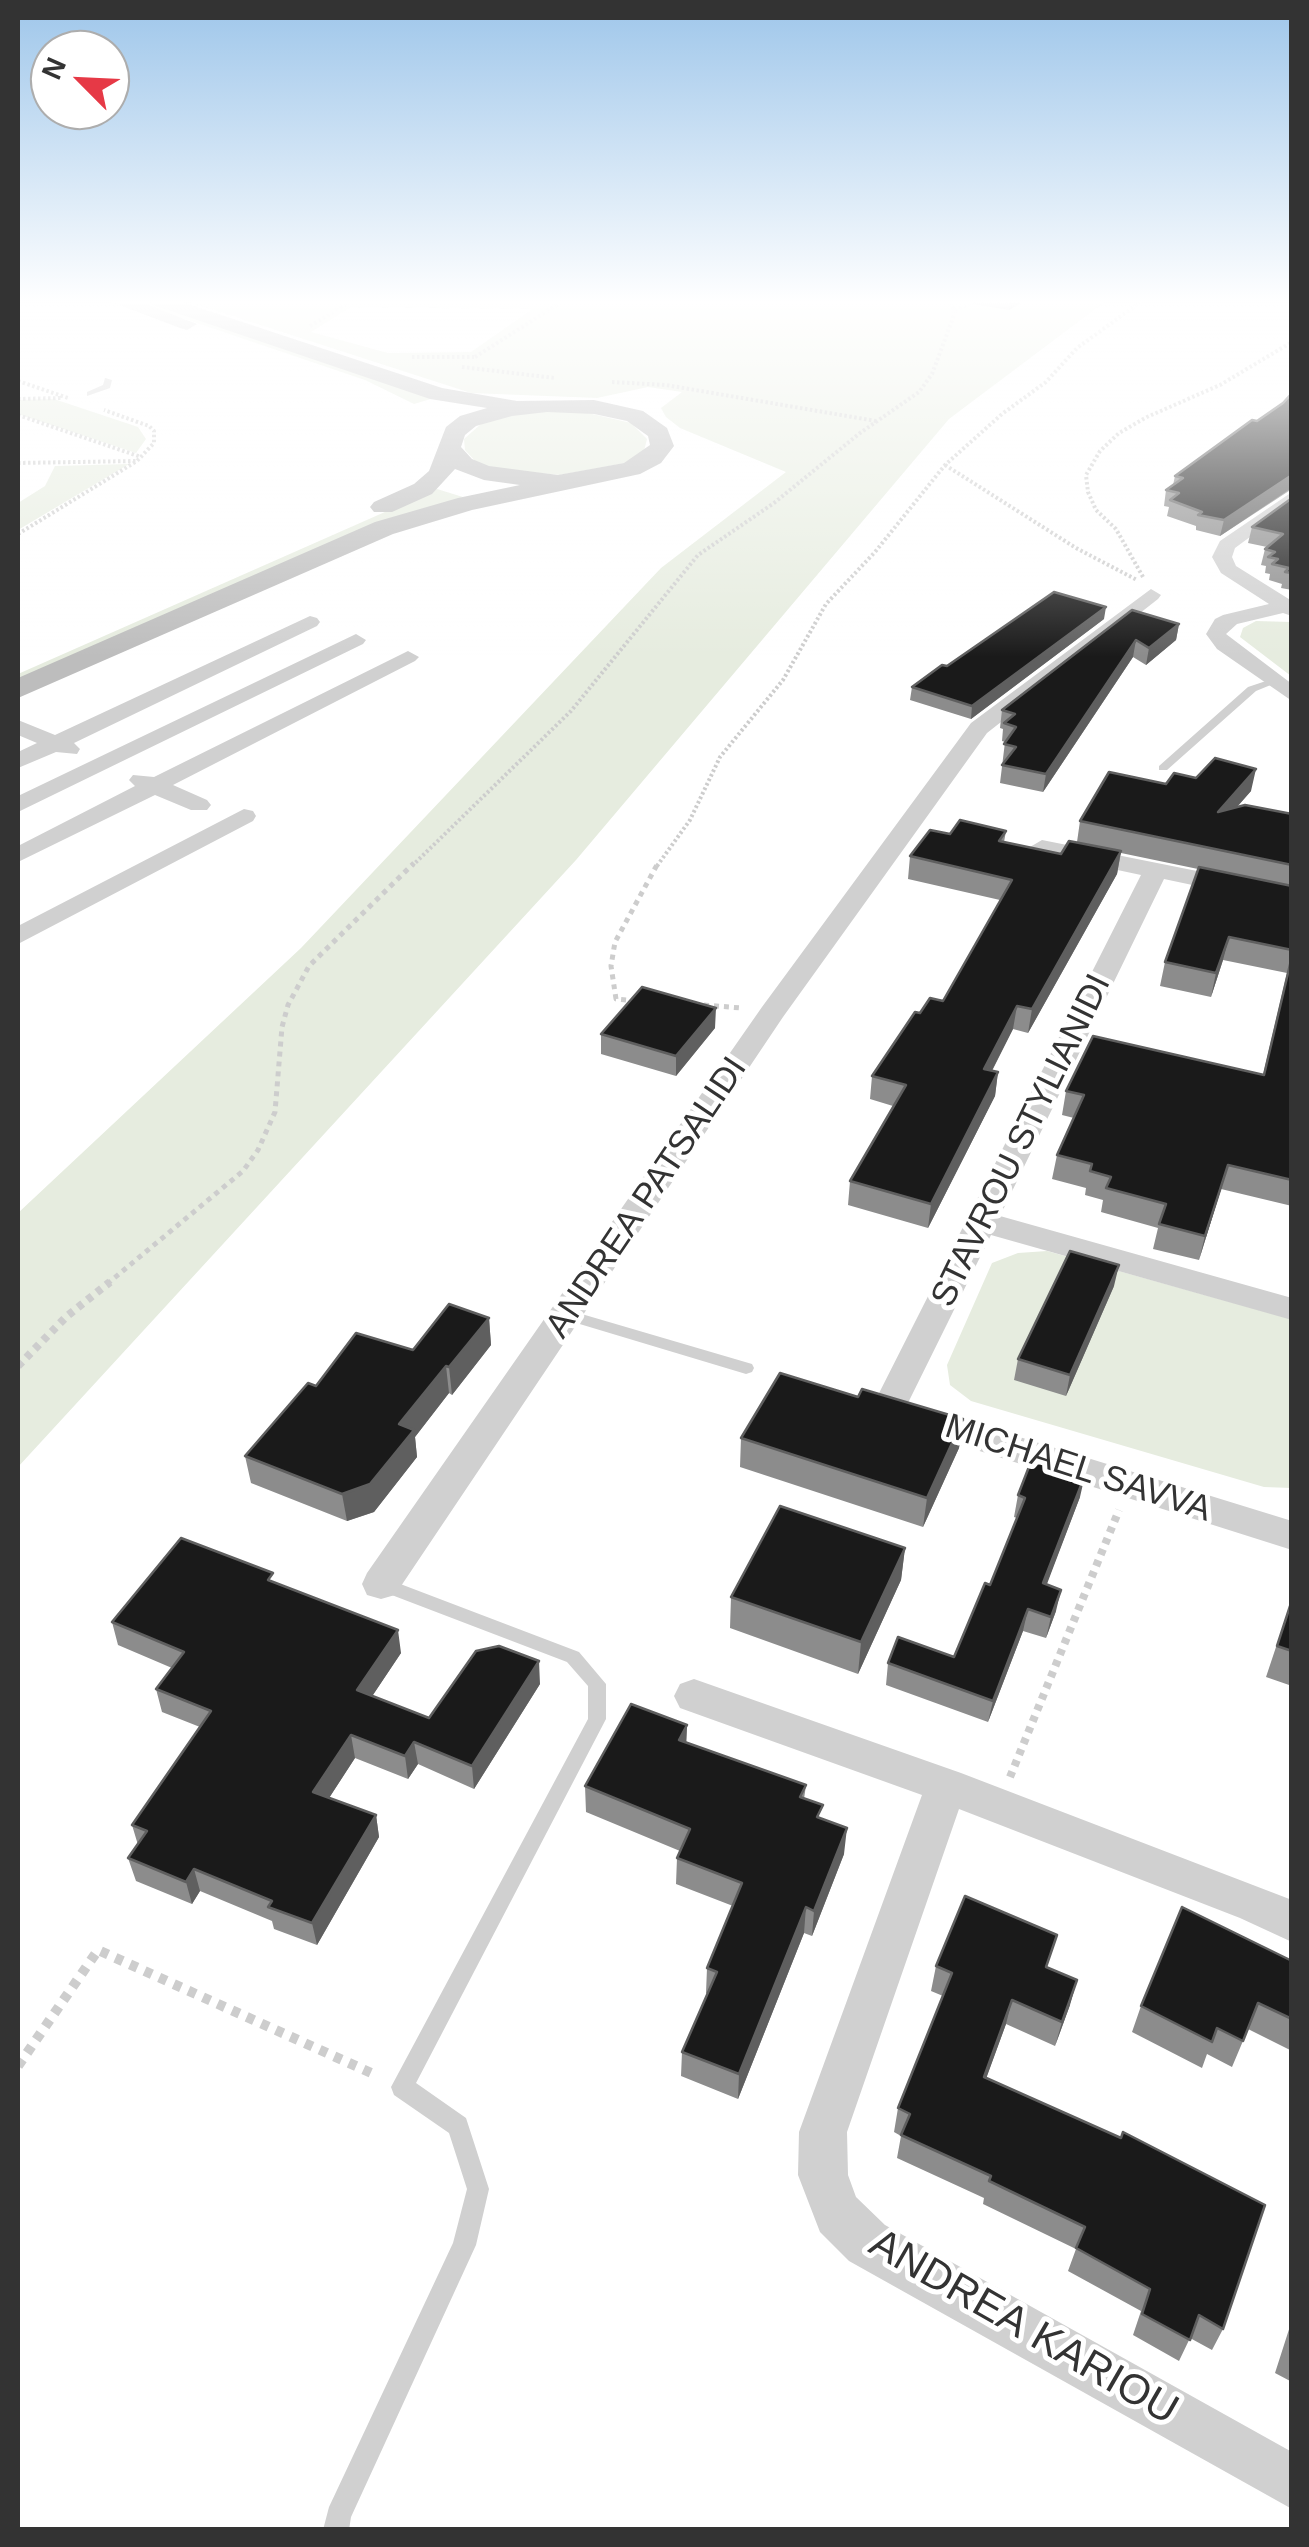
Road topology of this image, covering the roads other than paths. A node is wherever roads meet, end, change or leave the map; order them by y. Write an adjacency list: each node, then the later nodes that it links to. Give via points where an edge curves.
1 (473, 420): 4 (street, via 450,438)
2 (653, 420): 5 (street, via 662,440 652,458)
3 (430, 428): 4 (street)
4 (451, 451): 5 (street, via 489,474); 12 (street, via 444,471 422,489)
5 (575, 481): 14 (street, via 384,528)
6 (1292, 496): 8 (street, via 1223,550 1225,565)
7 (1151, 594): 31 (street, ANDREA PATSALIDI, via 979,728 772,1013)
8 (1289, 608): 13 (street, via 1230,618 1216,634)
9 (310, 622): 16 (street)
10 (356, 640): 18 (street)
11 (408, 658): 20 (street)
12 (18, 666)
13 (1282, 688): 19 (lane, via 1252,690)
14 (18, 689)
15 (18, 727): 16 (street)
16 (55, 744): 17 (street); 18 (street)
17 (18, 762)
18 (103, 764): 20 (street); 21 (street)
19 (1163, 768)
20 (156, 786): 22 (street); 25 (street)
21 (18, 805)
22 (199, 805)
23 (244, 816): 28 (street)
24 (1042, 846): 26 (street)
25 (18, 855)
26 (1155, 872): 27 (street); 29 (street, STAVROU STYLIANIDI)
27 (1292, 898)
28 (18, 936)
29 (982, 1222): 30 (street); 33 (street, STAVROU STYLIANIDI)
30 (1292, 1309)
31 (568, 1315): 32 (lane); 35 (street, ANDREA PATSALIDI)
32 (746, 1368)
33 (872, 1405): 34 (street, MICHAEL SAVVA)
34 (1292, 1536)
35 (381, 1584): 40 (lane, via 572,1657 597,1684 598,1718 402,2087 458,2126 478,2189 464,2246)
36 (694, 1696): 37 (street)
37 (946, 1786): 38 (street); 39 (street, ANDREA KARIOU, via 824,2132 823,2175 838,2214 867,2242)
38 (1292, 1922)
39 (1292, 2482)
40 (336, 2530)

